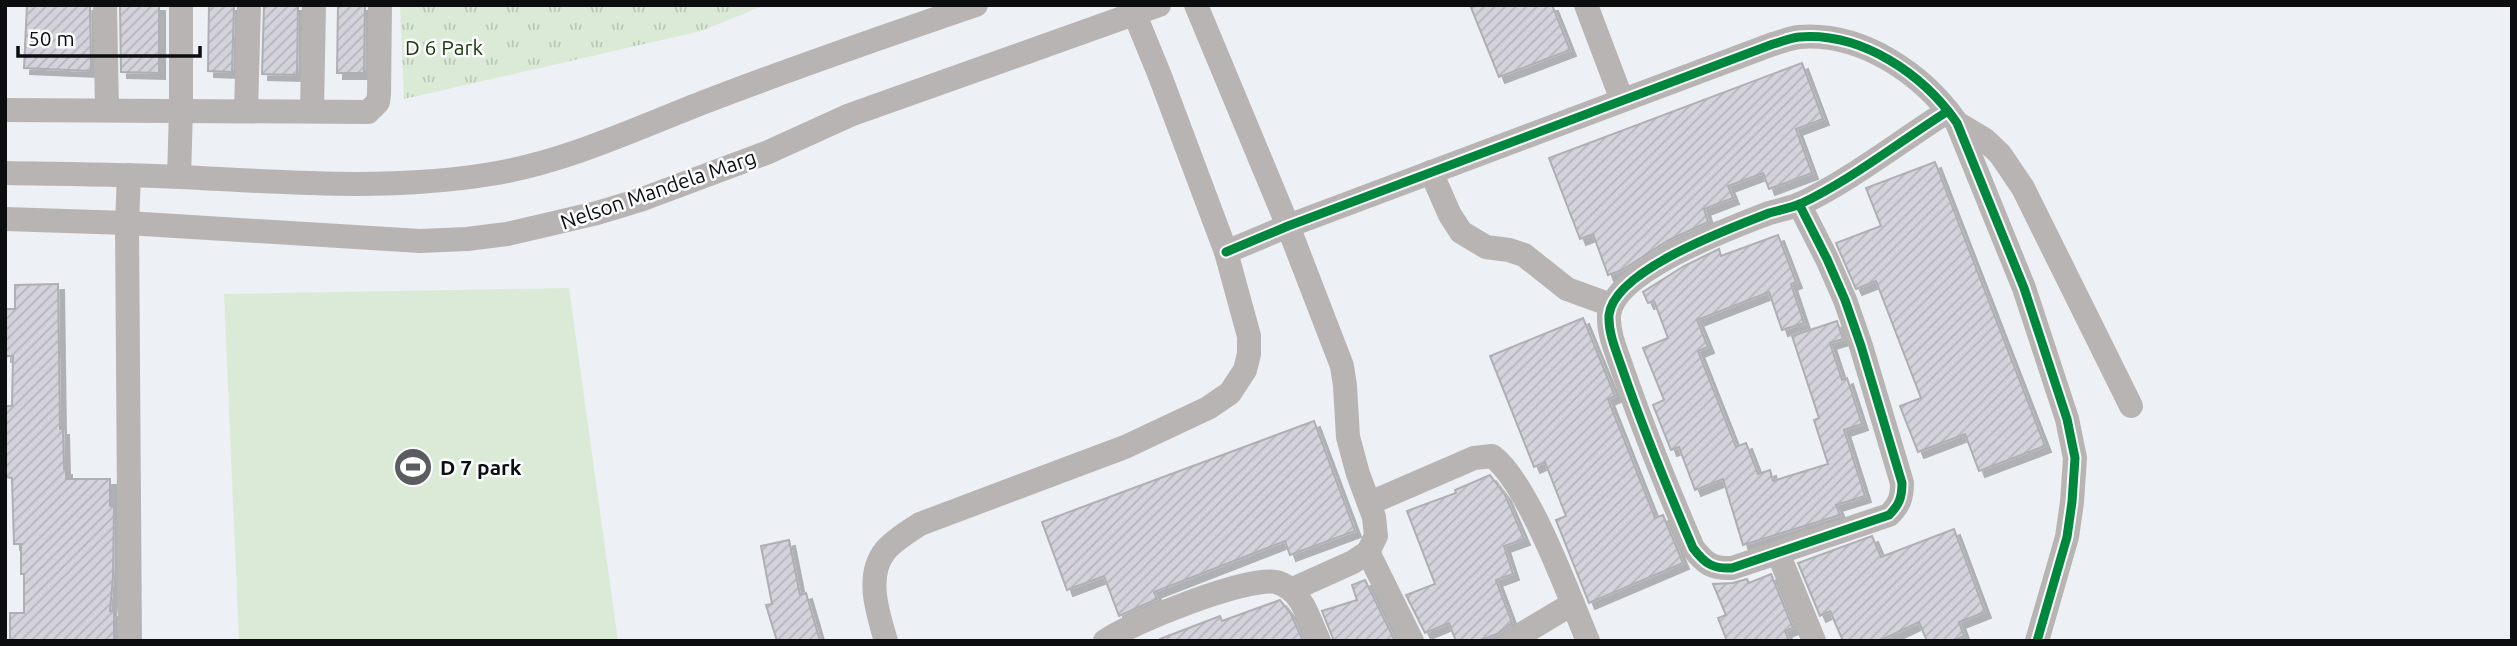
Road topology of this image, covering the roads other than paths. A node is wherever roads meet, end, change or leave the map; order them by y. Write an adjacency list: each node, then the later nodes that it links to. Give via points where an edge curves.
1 (105, 5): 13 (street)
2 (181, 5): 14 (street)
3 (249, 5): 15 (street)
4 (314, 5): 16 (street)
5 (380, 5): 16 (street, via 379,94 374,108 362,114)
6 (976, 5): 21 (street, via 800,65 579,150 495,174 337,184)
7 (1159, 5): 10 (street, Nelson Mandela Marg)
8 (1196, 5): 25 (street)
9 (1586, 5): 11 (street)
10 (1133, 10): 24 (street, Nelson Mandela Marg, via 850,115 766,153 640,200 545,227 420,241); 26 (street)
11 (1622, 100): 17 (street, via 1773,44 1798,37 1818,38 1892,61); 18 (street)
12 (5, 110): 13 (street)
13 (107, 110): 14 (street)
14 (181, 110): 15 (street); 21 (street)
15 (246, 111): 16 (street)
16 (312, 111)
17 (1952, 117): 22 (street); 28 (street, via 2000,154 2023,188); 42 (street, via 2024,288 2067,419 2075,458 2067,537)
18 (1432, 172): 25 (street); 27 (street, via 1461,232 1486,247 1524,255 1567,289)
19 (5, 173): 20 (street)
20 (129, 175): 21 (street); 24 (street)
21 (178, 177)
22 (1799, 204): 27 (street, via 1701,240 1669,257 1622,289); 31 (street, via 1827,259 1861,346 1902,495 1889,515)
23 (5, 219): 24 (street, Nelson Mandela Marg)
24 (127, 223): 34 (street)
25 (1288, 226): 26 (street); 29 (street, via 1342,366 1348,437)
26 (1226, 252): 35 (street, via 1249,345 1245,370 1230,393 1125,447 920,524 895,541 876,571 876,608)
27 (1611, 304): 31 (street, via 1611,334 1638,415 1693,548 1703,562 1716,569)
28 (2130, 406)
29 (1370, 503): 30 (street, via 1376,536); 33 (street, via 1474,458 1492,456 1512,477 1536,521)
30 (1368, 552): 32 (street); 38 (street)
31 (1778, 553): 41 (street)
32 (1291, 590): 36 (street, via 1277,582 1244,586 1163,614); 37 (street)
33 (1572, 604): 39 (street); 40 (street)
34 (130, 641)
35 (886, 641)
36 (1105, 641)
37 (1319, 641)
38 (1412, 641)
39 (1510, 641)
40 (1588, 641)
41 (1814, 641)
42 (2037, 641)

